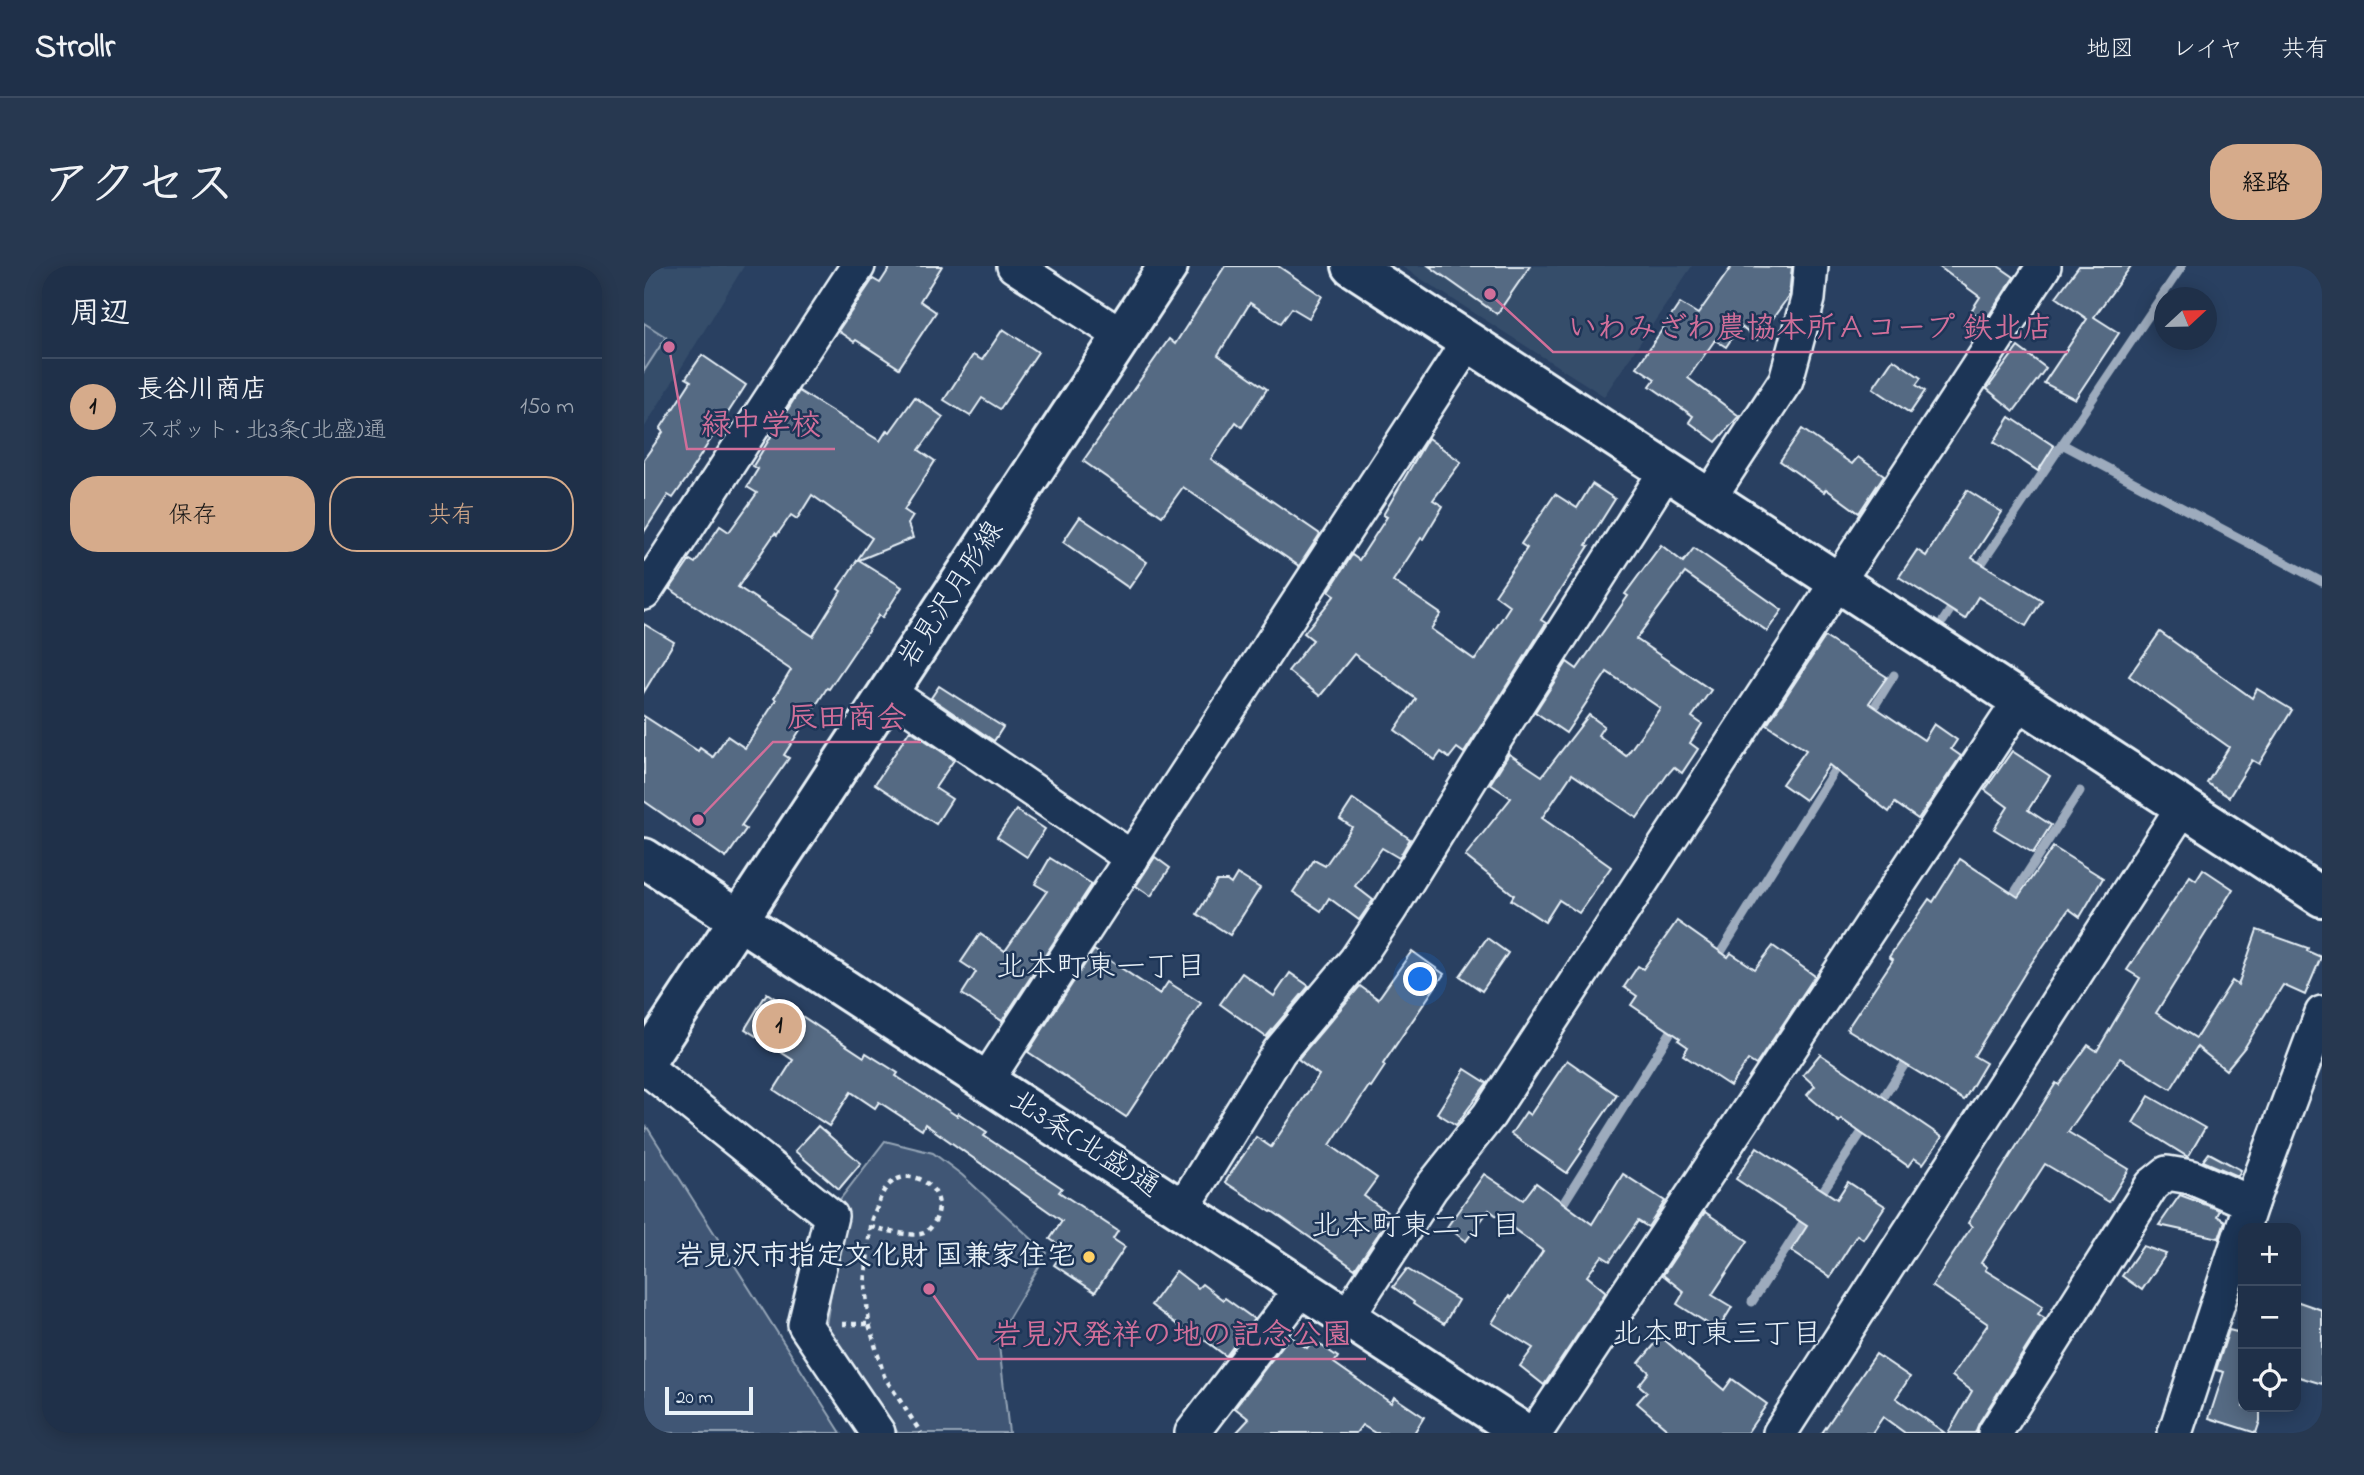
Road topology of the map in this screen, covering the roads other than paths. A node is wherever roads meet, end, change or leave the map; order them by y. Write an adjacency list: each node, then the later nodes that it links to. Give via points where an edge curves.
1 (858, 266): 12 (street)
2 (1014, 266): 7 (street)
3 (1168, 266): 7 (street, 岩見沢月形線)
4 (1352, 266): 8 (street)
5 (1811, 266): 10 (street, via 1808,299 1786,380)
6 (2040, 267): 11 (street)
7 (1122, 336): 13 (street, 岩見沢月形線)
8 (1468, 342): 9 (street); 17 (street)
9 (1666, 471): 10 (street); 24 (street, via 1391,909 1356,961 1279,1052)
10 (1709, 498): 11 (street)
11 (1838, 583): 14 (street); 26 (street, via 1489,1115 1431,1188)
12 (644, 593)
13 (888, 692): 17 (street); 19 (street, 岩見沢月形線)
14 (2020, 701): 15 (street); 30 (street)
15 (2183, 807): 18 (street); 31 (street)
16 (644, 858): 19 (street, 北3条(北盛)通)
17 (1132, 858): 22 (street)
18 (2322, 897)
19 (739, 920): 21 (street, 岩見沢月形線); 22 (street, 北3条(北盛)通)
20 (2322, 1013): 23 (street)
21 (644, 1065): 27 (street, via 831,1216 804,1325)
22 (986, 1081): 24 (street, 北3条(北盛)通)
23 (2251, 1203): 32 (street, via 2192,1177 2168,1173 2151,1185); 33 (street)
24 (1182, 1209): 25 (street, 北3条(北盛)通)
25 (1302, 1288): 26 (street, 北3条(北盛)通); 28 (street)
26 (1347, 1317): 29 (street, 北3条(北盛)通)
27 (878, 1433)
28 (1192, 1433)
29 (1524, 1433)
30 (1535, 1433)
31 (1780, 1433)
32 (1995, 1433)
33 (2175, 1433)

